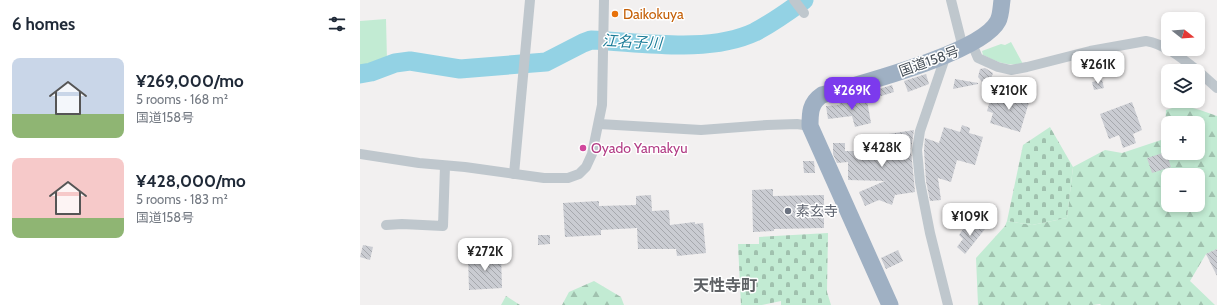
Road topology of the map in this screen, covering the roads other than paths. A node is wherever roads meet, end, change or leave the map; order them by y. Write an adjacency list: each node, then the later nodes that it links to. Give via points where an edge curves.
1 (530, 0): 14 (street)
2 (604, 0): 10 (street, via 602,105)
3 (951, 0): 5 (street)
4 (1002, 0): 5 (highway, 国道158号, via 998,22 980,39)
5 (967, 46): 6 (highway, 国道158号); 7 (street, via 978,58 1011,70 1146,41 1153,42)
6 (946, 55): 11 (highway, 国道158号, via 822,95 813,104); 17 (street, via 920,131 917,150 930,233)
7 (1188, 64)
8 (1205, 77): 9 (street)
9 (1217, 88)
10 (598, 124): 11 (street, via 701,130 767,124); 14 (street, via 592,154 586,167 579,174 568,178 544,178)
11 (810, 126): 16 (highway)
12 (360, 154): 13 (street)
13 (445, 166): 14 (street); 15 (street, via 443,226)
14 (514, 174)
15 (386, 225)
16 (890, 305)
17 (948, 305)

